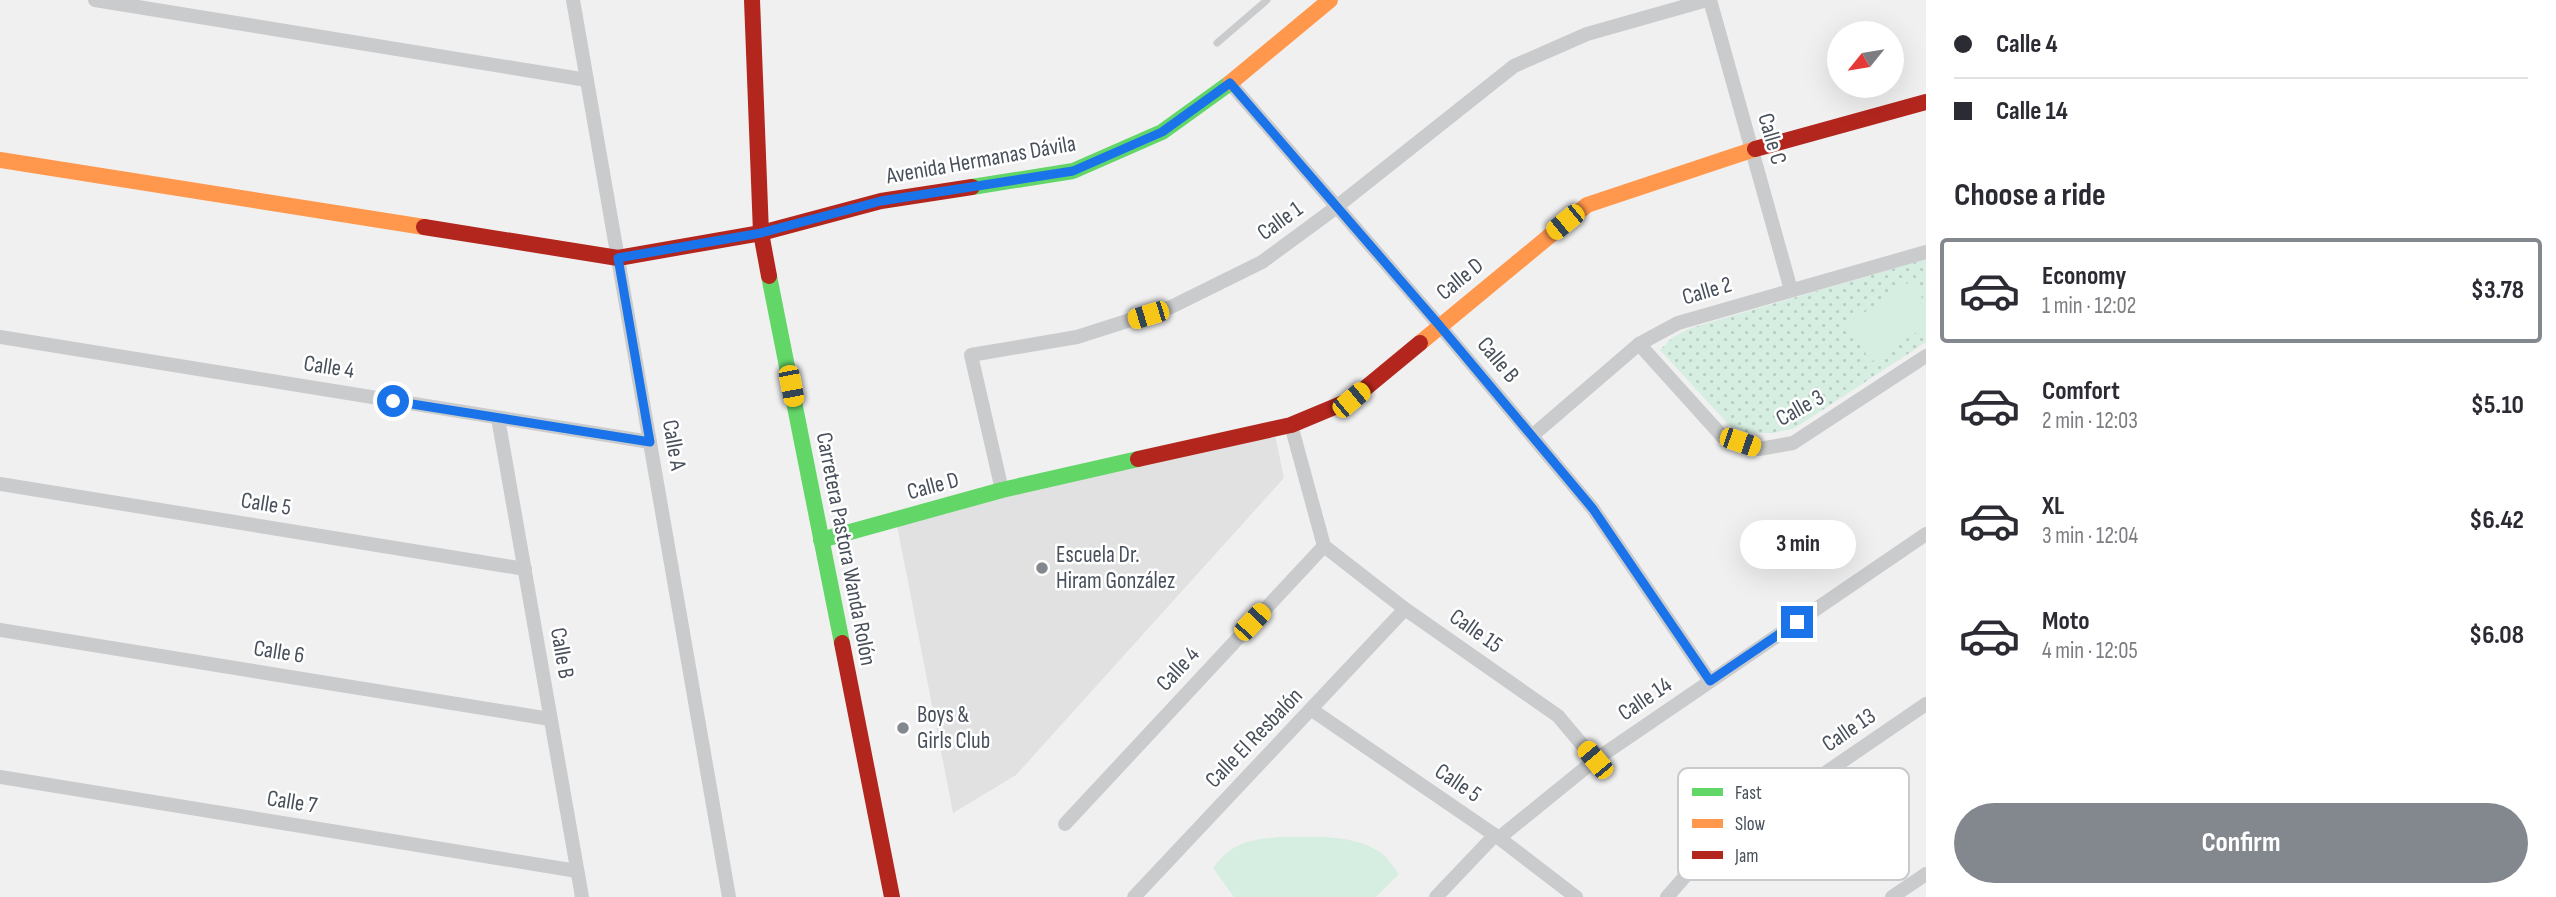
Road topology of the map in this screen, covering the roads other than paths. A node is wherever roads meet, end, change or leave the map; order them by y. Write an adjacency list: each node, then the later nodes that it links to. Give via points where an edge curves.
1 (95, 0): 8 (street)
2 (573, 0): 8 (street, Calle A)
3 (752, 0): 14 (street, Carretera Pastora Wanda Rolón)
4 (1267, 0): 7 (lane)
5 (1330, 0): 9 (street, Avenida Hermanas Dávila)
6 (1709, 0): 11 (street, Calle C); 13 (street, Calle 1, via 1587,34 1514,66)
7 (1217, 43)
8 (587, 80): 16 (street, Calle A)
9 (1230, 83): 13 (street, Calle B); 14 (street, Avenida Hermanas Dávila, via 1162,132 1073,171 881,201)
10 (1926, 102): 11 (street, Calle D)
11 (1752, 150): 17 (street, Calle C); 18 (street, Calle D, via 1587,205)
12 (0, 160): 16 (street, Avenida Hermanas Dávila)
13 (1336, 207): 18 (street, Calle B); 27 (street, Calle 1, via 1262,262 1171,307 1077,337 971,355)
14 (761, 233): 16 (street, Avenida Hermanas Dávila); 29 (street, Carretera Pastora Wanda Rolón)
15 (1926, 252): 17 (street, Calle 2)
16 (618, 258): 25 (street, Calle A)
17 (1791, 290): 20 (street, Calle 2, via 1678,323)
18 (1439, 325): 23 (street, Calle D, via 1351,400); 24 (street, Calle B)
19 (0, 337): 22 (street, Calle 4)
20 (1639, 344): 21 (street, Calle 3, via 1722,436 1759,449 1793,443); 24 (street, Calle 2)
21 (1924, 361)
22 (498, 418): 25 (street, Calle 4); 31 (street, Calle B)
23 (1291, 425): 27 (street, Calle D); 30 (street)
24 (1533, 435): 34 (street, Calle B, via 1593,509)
25 (650, 442): 48 (street, Calle A)
26 (0, 484): 31 (street, Calle 5)
27 (1002, 490): 29 (street, Calle D)
28 (1926, 534): 34 (street, Calle 14)
29 (821, 540): 49 (street, Carretera Pastora Wanda Rolón)
30 (1324, 545): 32 (street, Calle 15); 41 (street, Calle 4)
31 (525, 569): 37 (street, Calle B)
32 (1405, 609): 36 (street, Calle El Resbalón); 38 (street, Calle 15, via 1558,716)
33 (0, 630): 37 (street, Calle 6)
34 (1710, 681): 38 (street, Calle 14)
35 (1926, 704): 39 (street, Calle 13)
36 (1312, 710): 42 (street, Calle 5); 46 (street, Calle El Resbalón)
37 (551, 719): 43 (street, Calle B)
38 (1595, 760): 42 (street, Calle 14)
39 (1832, 768)
40 (0, 777): 43 (street, Calle 7)
41 (1065, 824)
42 (1497, 836): 50 (street); 51 (street, Calle 5)
43 (577, 871): 47 (street, Calle B)
44 (1926, 874): 53 (street)
45 (1682, 880): 52 (street, Calle 13)
46 (1141, 894)
47 (582, 897)
48 (729, 897)
49 (892, 897)
50 (1436, 897)
51 (1576, 897)
52 (1667, 897)
53 (1892, 897)

